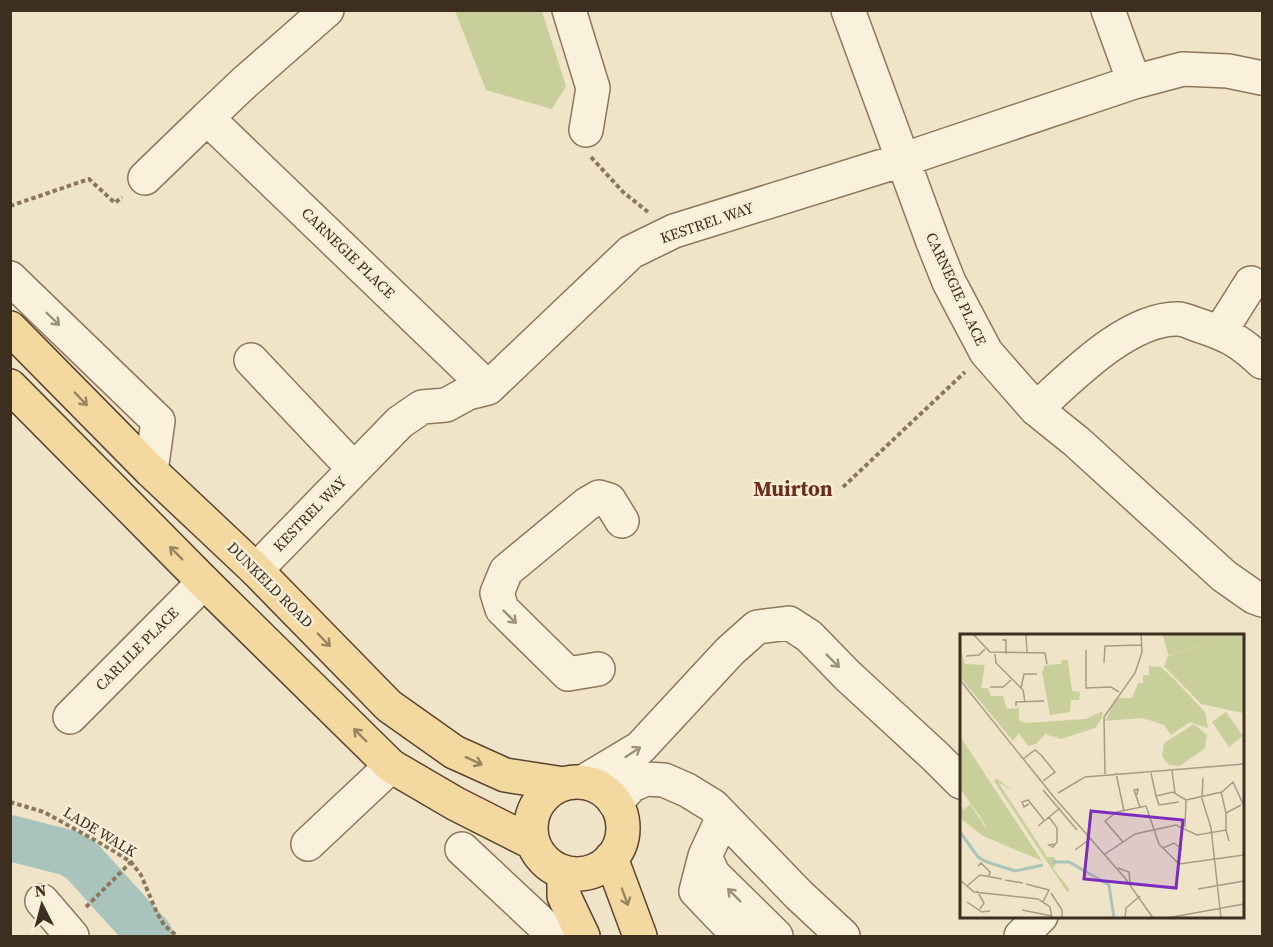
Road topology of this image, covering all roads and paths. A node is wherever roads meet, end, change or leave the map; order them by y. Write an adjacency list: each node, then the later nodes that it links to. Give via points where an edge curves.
1 (327, 10): 7 (street)
2 (569, 10): 8 (street, via 593,88)
3 (848, 10): 9 (street, CARNEGIE PLACE)
4 (1108, 10): 6 (street)
5 (1263, 78): 6 (street, KESTREL WAY, via 1228,71 1183,69)
6 (1134, 82): 9 (street, KESTREL WAY)
7 (207, 118): 10 (street); 21 (street, CARNEGIE PLACE)
8 (586, 130): 12 (path, via 588,153 623,192)
9 (902, 160): 12 (street, KESTREL WAY); 17 (street, CARNEGIE PLACE, via 949,282)
10 (145, 178): 11 (path, via 115,203 89,179)
11 (10, 206)
12 (674, 231): 21 (street, KESTREL WAY, via 631,252)
13 (10, 278): 25 (street, one-way to 25, via 158,421)
14 (1251, 283): 16 (street)
15 (10, 328): 20 (main road, DUNKELD ROAD)
16 (1220, 332): 19 (street, via 1244,345); 23 (street, via 1179,319 1150,323 1123,336)
17 (986, 352): 23 (street, CARNEGIE PLACE); 26 (path)
18 (251, 360): 24 (street)
19 (1263, 362)
20 (49, 367): 22 (street); 25 (main road, DUNKELD ROAD, one-way to 25)
21 (488, 388): 24 (street, KESTREL WAY, via 446,405 422,407 400,422)
22 (13, 395): 29 (main road, one-way to 22)
23 (1036, 409): 30 (street, CARNEGIE PLACE, via 1224,576)
24 (354, 469): 28 (street, KESTREL WAY)
25 (151, 471): 28 (main road, DUNKELD ROAD)
26 (843, 487)
27 (622, 521): 31 (street, one-way to 31, via 609,500 599,497 587,504 580,532 543,569 506,571 497,593 502,609 568,674)
28 (256, 570): 35 (main road, DUNKELD ROAD, one-way to 35, via 389,706 454,752 505,775)
29 (204, 582): 32 (street, CARLILE PLACE); 33 (main road, one-way to 29)
30 (1263, 600)
31 (598, 669)
32 (70, 717)
33 (391, 766): 39 (main road); 40 (street)
34 (960, 781): 35 (street, one-way to 34, via 640,748 757,627 789,623 809,636)
35 (574, 783): 37 (main road, via 596,786); 39 (main road, via 551,790 540,800 530,828)
36 (10, 802): 44 (path, LADE WALK, via 44,812)
37 (615, 803): 38 (street, via 632,785 646,779 664,780); 43 (main road, via 622,831)
38 (718, 811): 42 (street); 55 (street)
39 (533, 843): 45 (main road, via 551,866)
40 (308, 844)
41 (462, 849): 50 (street)
42 (705, 856): 53 (street, via 696,891); 54 (street, one-way to 42, via 713,874)
43 (611, 858): 45 (main road, via 590,872); 52 (main road, one-way to 52)
44 (131, 862): 48 (path); 49 (path, LADE WALK, via 164,925)
45 (564, 872): 51 (main road, via 564,896)
46 (42, 901): 48 (street)
47 (1039, 917): 56 (street)
48 (76, 924)
49 (177, 936)
50 (555, 936)
51 (583, 936)
52 (640, 936)
53 (739, 936)
54 (776, 936)
55 (843, 936)
56 (1021, 936)

